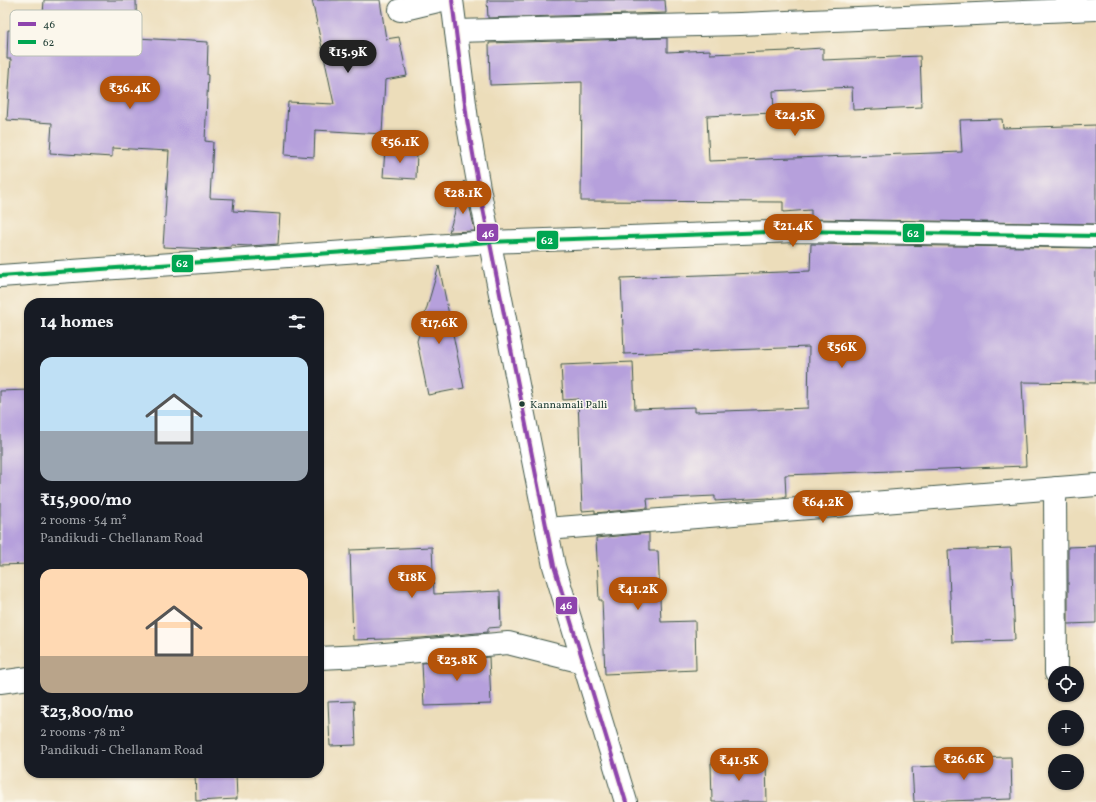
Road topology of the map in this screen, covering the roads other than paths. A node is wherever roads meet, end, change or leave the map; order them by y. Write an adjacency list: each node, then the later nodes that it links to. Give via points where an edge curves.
1 (442, 0): 4 (street)
2 (452, 0): 5 (street)
3 (1096, 9): 5 (street, via 740,24)
4 (400, 10)
5 (456, 31): 7 (street, via 468,120)
6 (1096, 236): 7 (street, via 796,231)
7 (490, 242): 8 (street); 11 (street)
8 (0, 276)
9 (1096, 485): 10 (street)
10 (1055, 488): 11 (street); 14 (street)
11 (546, 529): 13 (street, via 554,566)
12 (324, 658): 13 (street, via 508,642)
13 (583, 662): 17 (street)
14 (1056, 666)
15 (24, 679): 16 (street)
16 (0, 682)
17 (626, 802)

